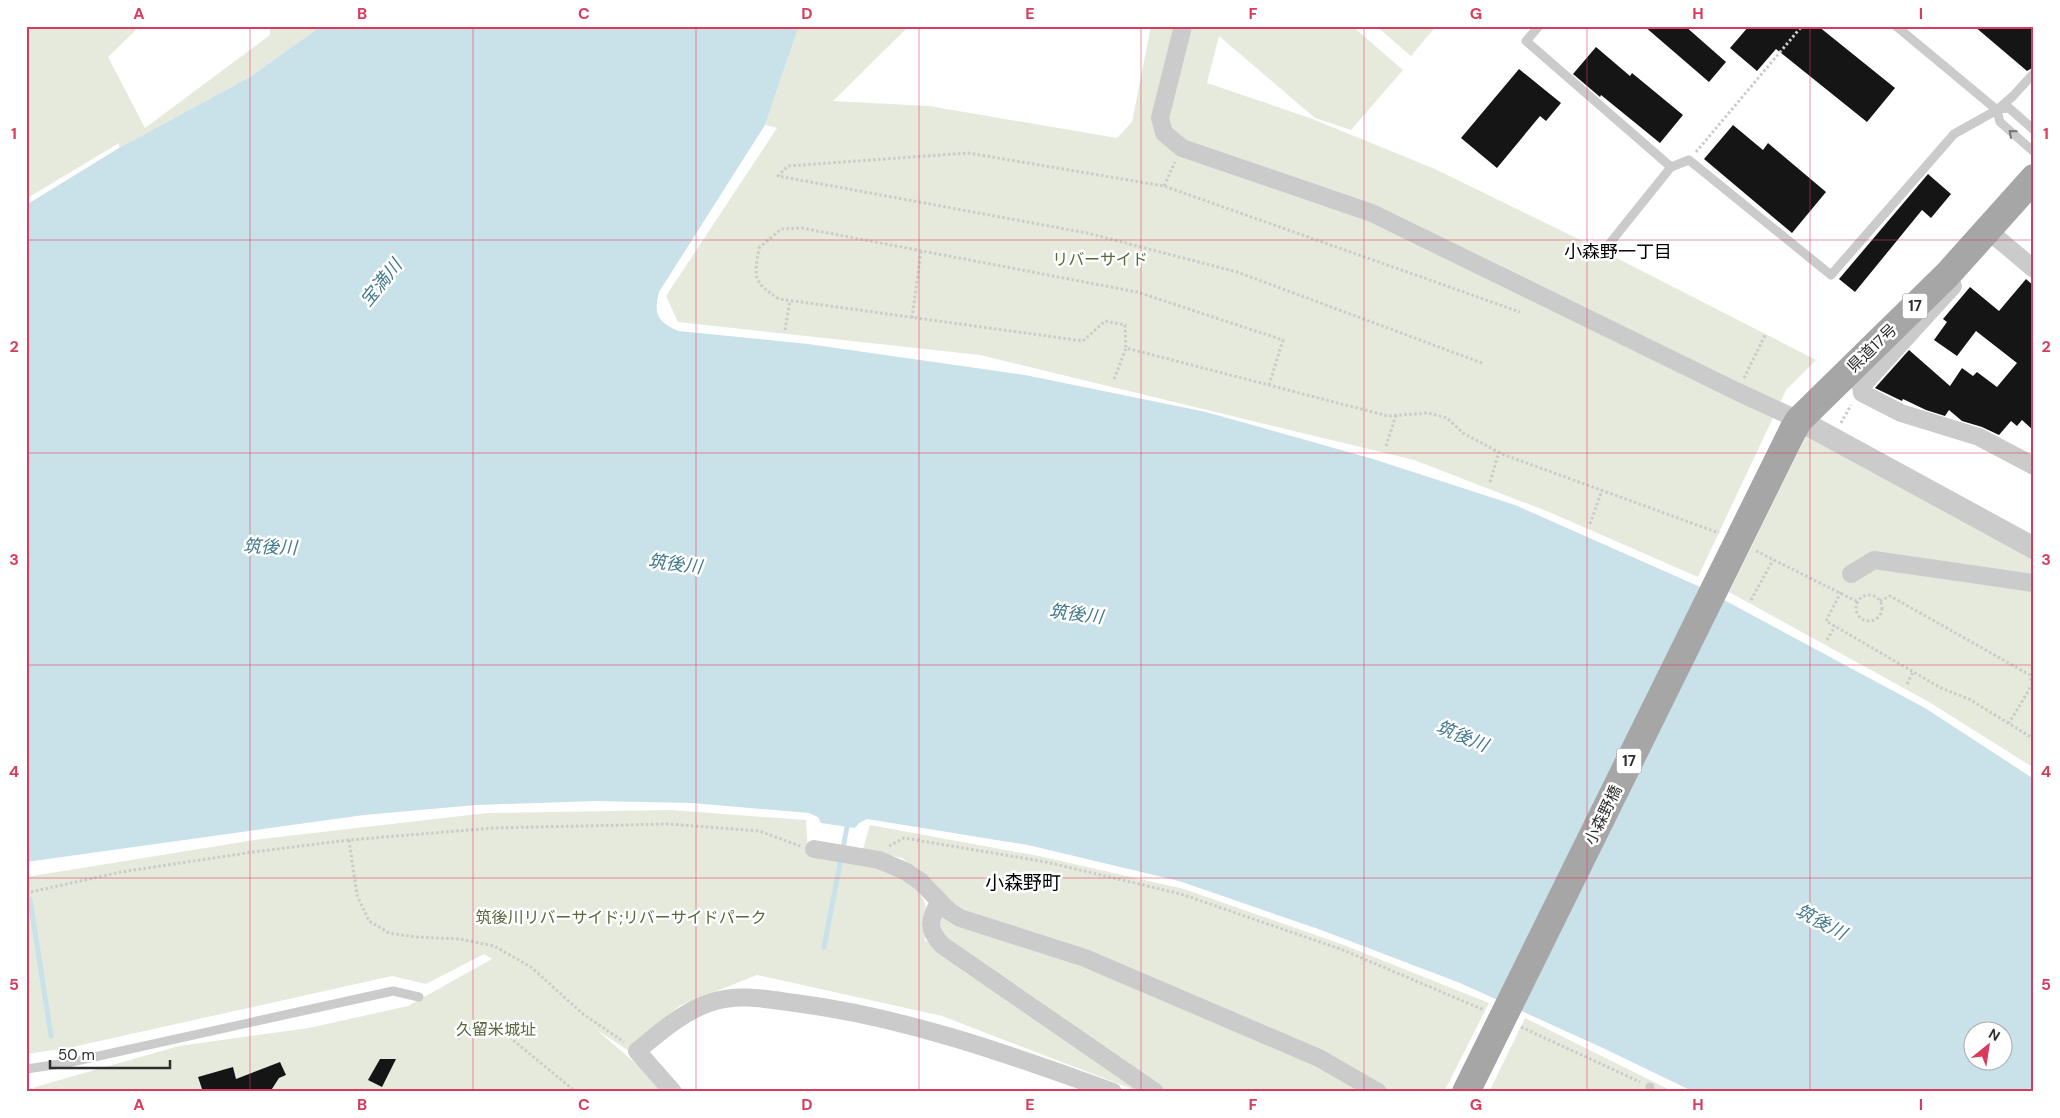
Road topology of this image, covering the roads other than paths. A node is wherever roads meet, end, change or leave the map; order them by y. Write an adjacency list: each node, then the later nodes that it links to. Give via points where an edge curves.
1 (1183, 26): 13 (street, via 1160,118 1164,133 1182,148 1372,213 1738,392)
2 (1539, 26): 8 (lane, via 1526,41)
3 (1896, 26): 5 (lane)
4 (2034, 73): 5 (lane)
5 (1997, 110): 6 (lane, via 2009,108); 7 (lane, one-way to 5, via 2000,122); 8 (lane, via 1954,134 1831,275 1689,160)
6 (2034, 130)
7 (2034, 152)
8 (1671, 167): 11 (lane)
9 (2027, 186): 10 (street, via 2022,206); 13 (main road, 県道17号 / 17, via 1948,274)
10 (1997, 238): 12 (street); 14 (street, via 1861,386 1862,393 1901,413 1980,437)
11 (1610, 243)
12 (2034, 269)
13 (1796, 425): 15 (street); 26 (main road, 小森野橋 / 17, bridge)
14 (2034, 466)
15 (2034, 548)
16 (1851, 574): 17 (street, via 1874,560)
17 (2034, 582)
18 (814, 849): 19 (street, via 879,860 905,871 921,882)
19 (939, 903): 24 (street, via 930,922 933,935 942,945); 25 (street, via 960,918 1086,958 1243,1025 1319,1058)
20 (419, 997): 21 (lane, via 393,991 67,1063)
21 (26, 1069)
22 (673, 1092): 23 (street, via 637,1051 671,1022 709,1003 744,996 830,1007 905,1023 1038,1064)
23 (1112, 1092)
24 (1155, 1092)
25 (1378, 1092)
26 (1466, 1092)

